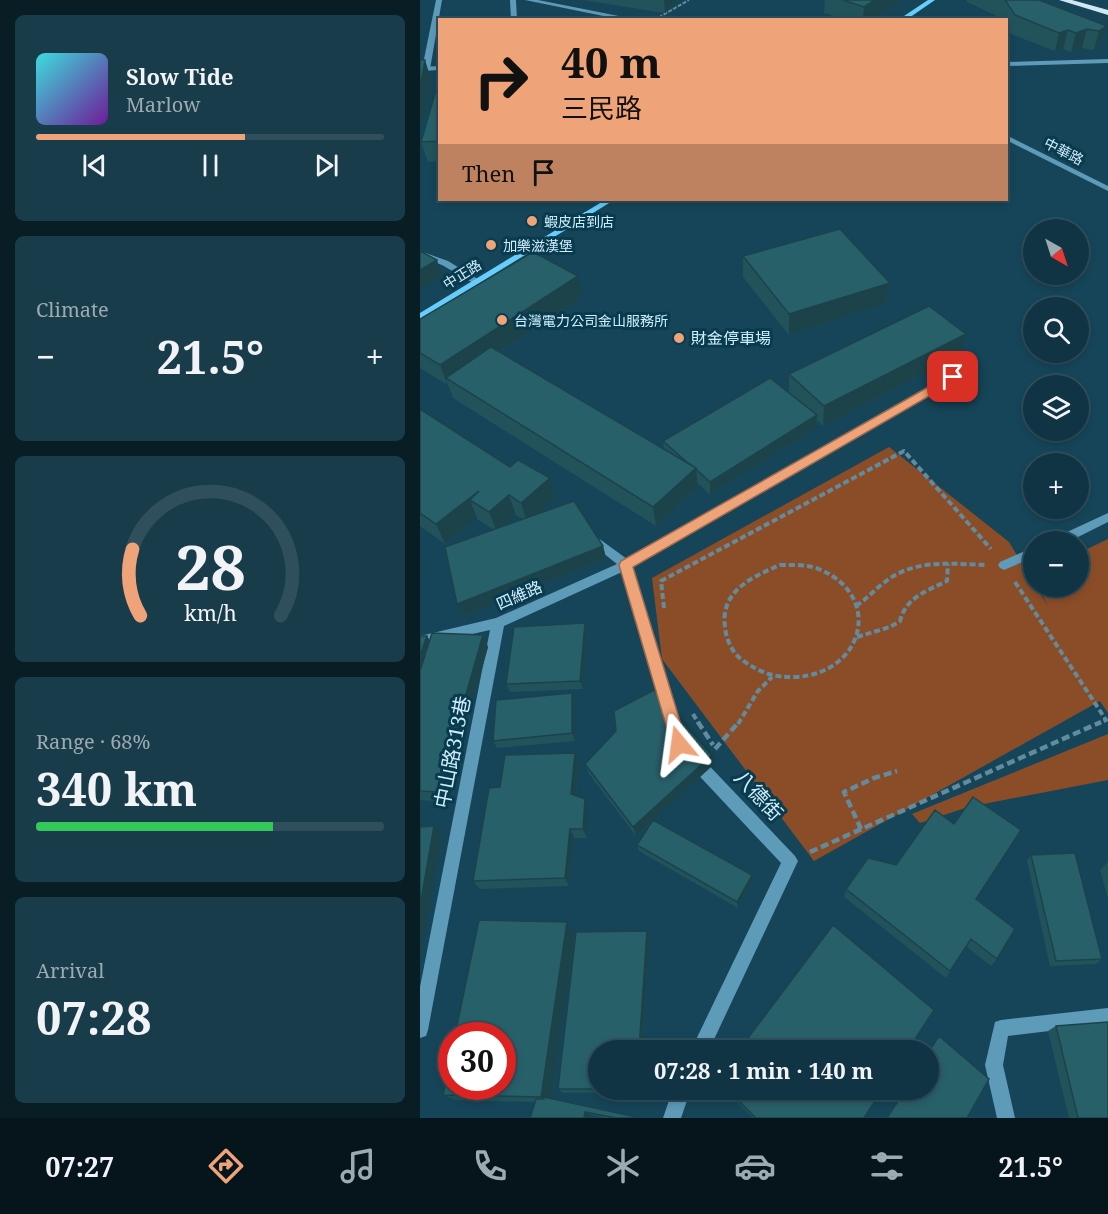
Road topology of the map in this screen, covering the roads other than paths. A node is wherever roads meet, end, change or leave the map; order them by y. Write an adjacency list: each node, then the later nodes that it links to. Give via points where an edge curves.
1 (439, 0): 13 (street)
2 (513, 0): 7 (street)
3 (528, 0): 8 (street)
4 (932, 0): 9 (street)
5 (1063, 0): 6 (main road)
6 (1108, 13)
7 (514, 18)
8 (625, 18)
9 (904, 18)
10 (1108, 61): 11 (street)
11 (1008, 64)
12 (438, 68): 13 (street)
13 (423, 69)
14 (1008, 138): 15 (street, 中華路)
15 (1108, 189)
16 (608, 201): 17 (street, 中正路)
17 (587, 214): 18 (street); 20 (street, 中正路)
18 (607, 224)
19 (420, 254): 20 (street)
20 (476, 281): 21 (street, 中正路)
21 (420, 317)
22 (953, 377): 27 (street, 四維路)
23 (1108, 517): 25 (street)
24 (579, 530): 27 (street)
25 (1079, 531)
26 (1023, 557): 28 (street)
27 (626, 565): 29 (street, 四維路); 31 (street)
28 (1004, 565)
29 (498, 623): 30 (street, 四維路); 34 (street, 中山路313巷)
30 (420, 641)
31 (675, 732)
32 (685, 750): 35 (street, 八德街, via 790,861)
33 (1108, 1016): 38 (street, via 1001,1028 994,1065)
34 (420, 1030)
35 (705, 1040)
36 (678, 1100): 37 (street)
37 (672, 1118)
38 (1006, 1118)

